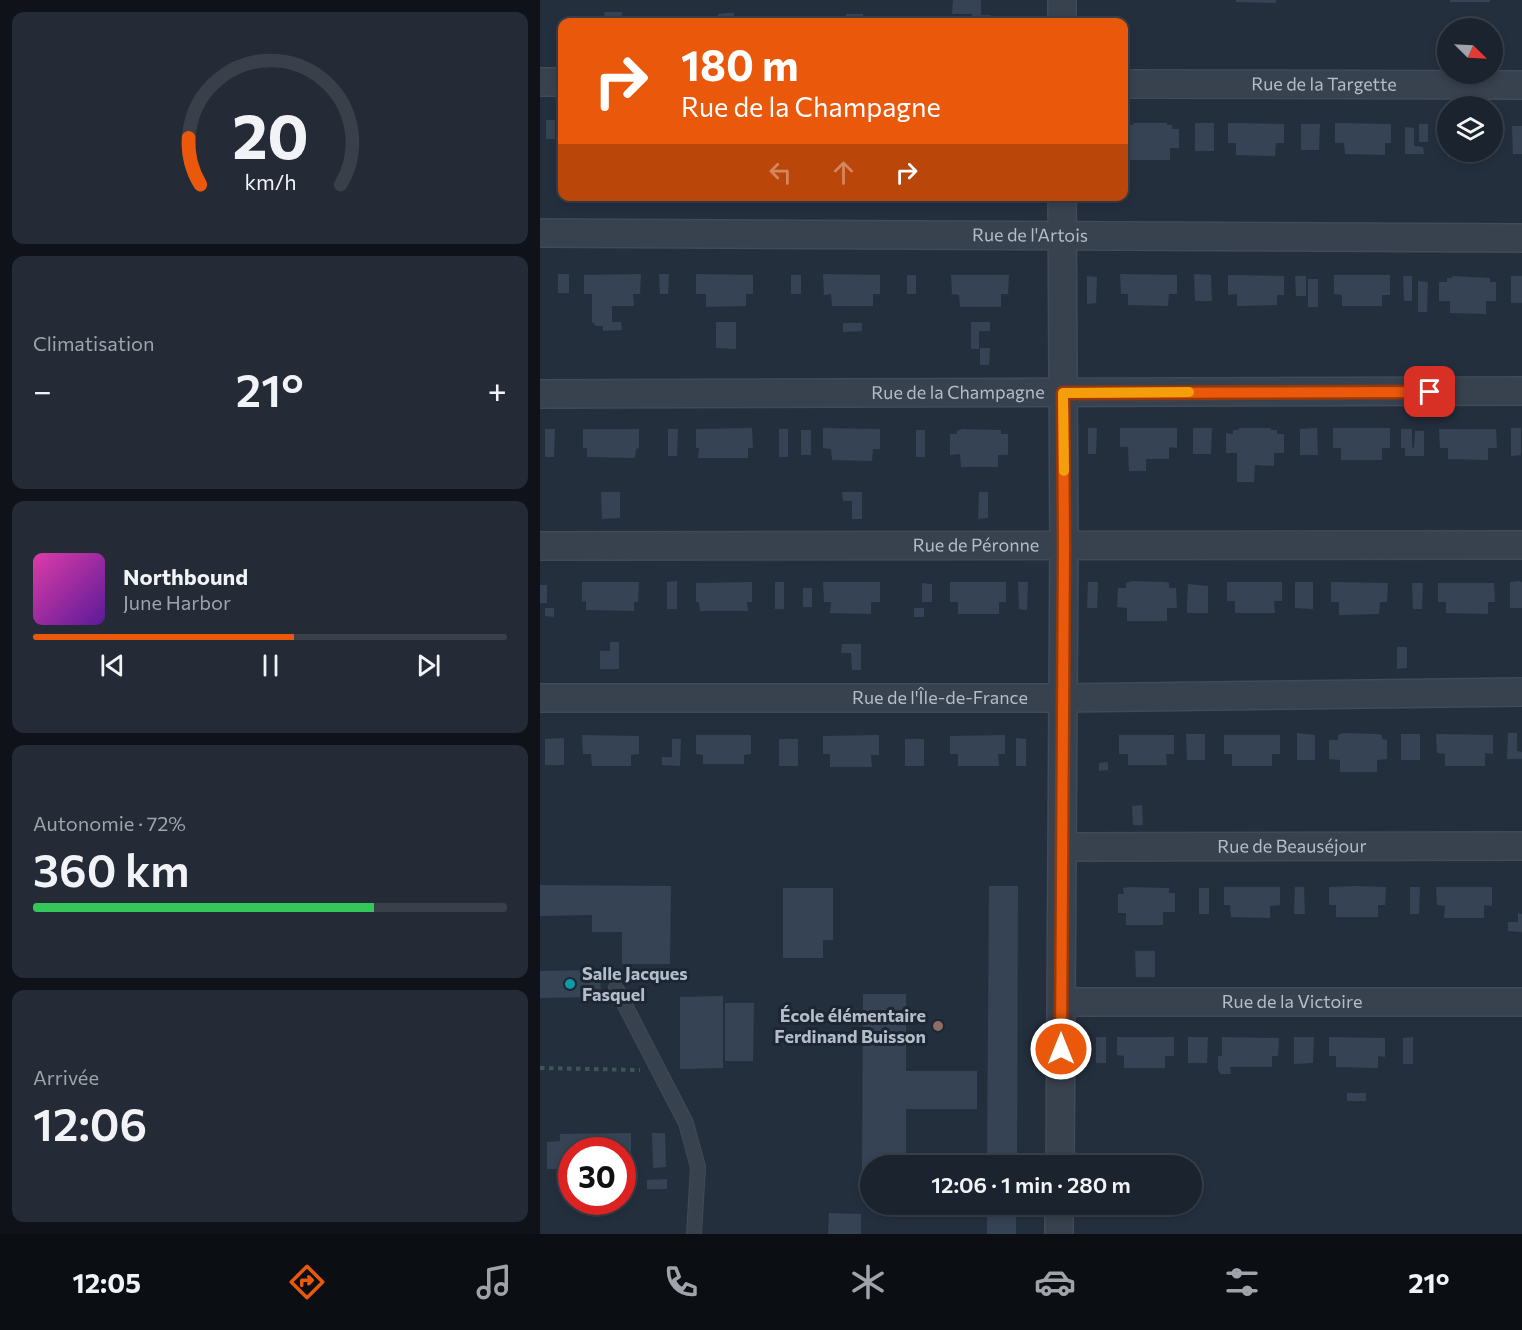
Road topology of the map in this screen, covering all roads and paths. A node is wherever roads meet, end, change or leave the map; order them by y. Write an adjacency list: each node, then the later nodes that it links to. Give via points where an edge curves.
1 (1062, 0): 2 (street)
2 (1062, 18)
3 (540, 82): 4 (street)
4 (558, 82)
5 (1128, 84): 6 (street, Rue de la Targette)
6 (1522, 85)
7 (1062, 201): 9 (street)
8 (540, 234): 9 (street, Rue de l'Artois)
9 (1062, 237): 10 (street, Rue de l'Artois); 12 (street)
10 (1522, 238)
11 (1522, 391): 12 (street, Rue de la Champagne)
12 (1063, 393): 13 (street, Rue de la Champagne); 16 (street)
13 (540, 394)
14 (1522, 545): 16 (street, Rue de Péronne)
15 (540, 546): 16 (street, Rue de Péronne)
16 (1064, 546): 19 (street)
17 (1522, 692): 19 (street, Rue de l'Île-de-France)
18 (540, 698): 19 (street, Rue de l'Île-de-France)
19 (1063, 698): 21 (street)
20 (1522, 846): 21 (street, Rue de Beauséjour)
21 (1062, 847): 23 (street)
22 (616, 988): 26 (lane)
23 (1061, 1002): 24 (street, Rue de la Victoire); 27 (street)
24 (1522, 1002)
25 (540, 1068): 26 (path, via 642,1070 648,1082)
26 (666, 1082): 29 (lane, via 686,1123 698,1167)
27 (1060, 1155)
28 (1059, 1215): 30 (street)
29 (694, 1234)
30 (1059, 1234)

